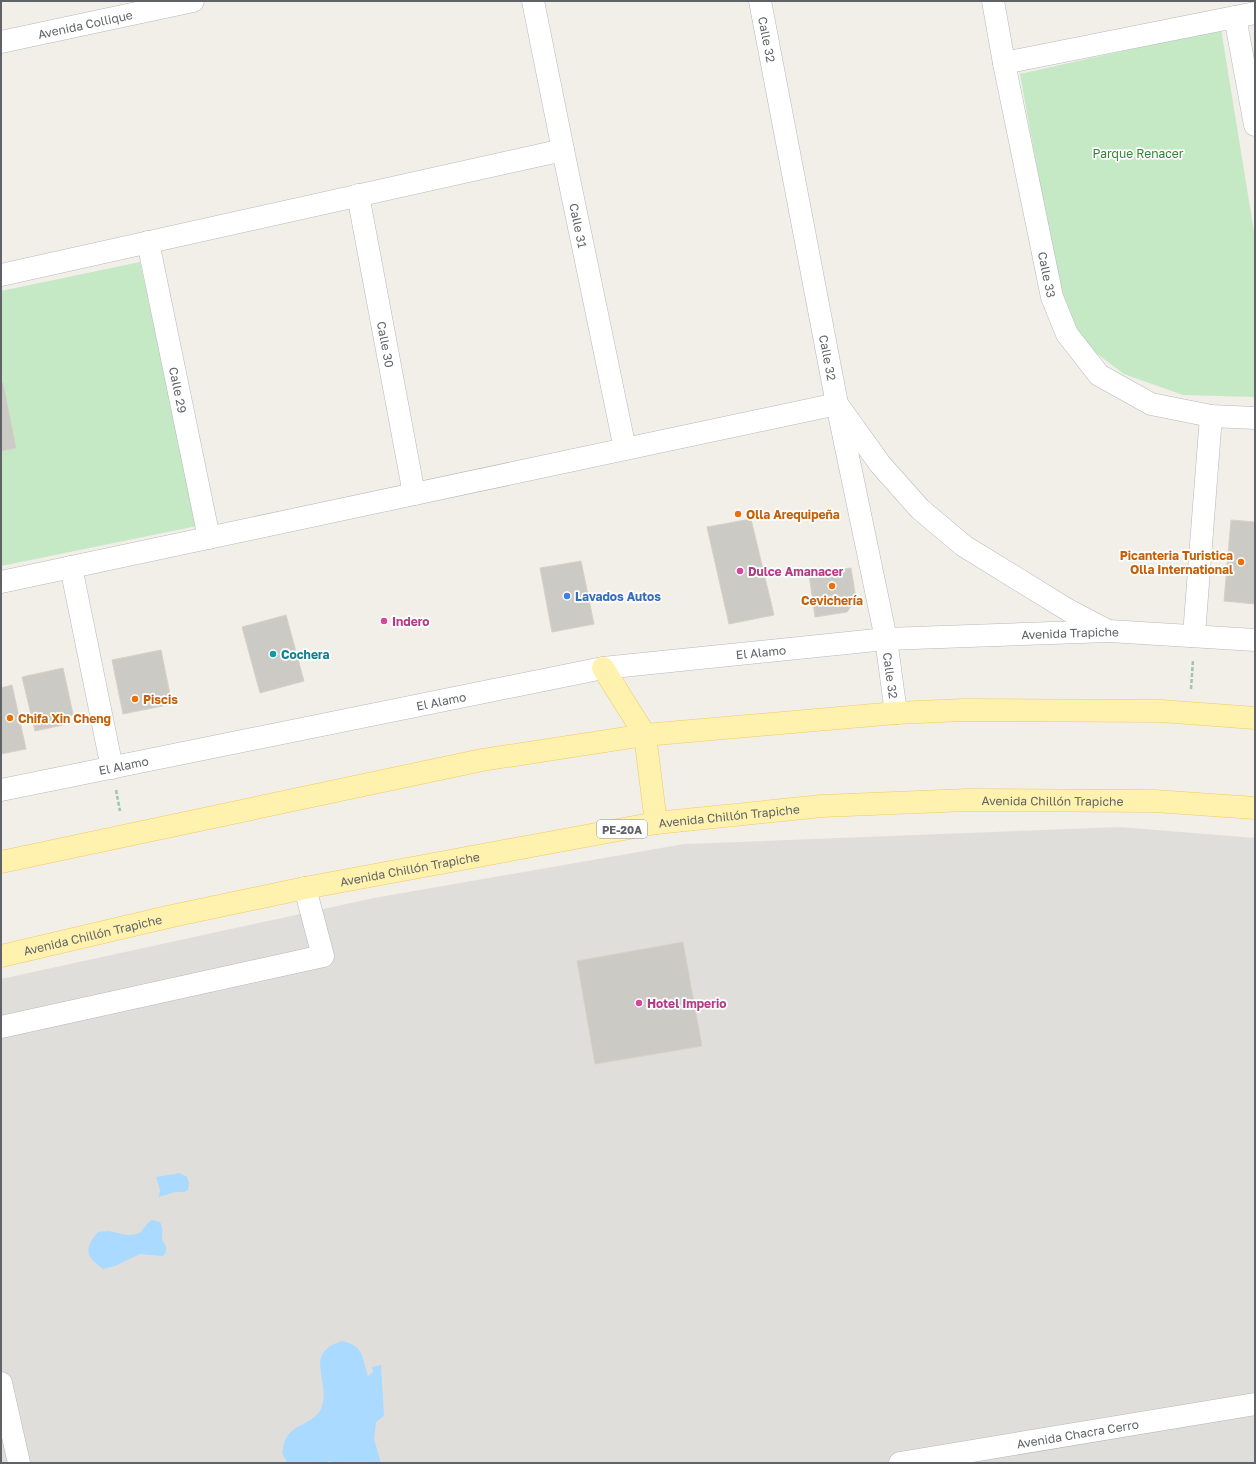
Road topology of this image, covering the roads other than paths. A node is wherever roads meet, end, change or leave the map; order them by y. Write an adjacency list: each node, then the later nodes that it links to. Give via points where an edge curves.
1 (193, 1): 6 (street, Avenida Collique)
2 (533, 1): 9 (street, Calle 31)
3 (760, 1): 13 (street, Calle 32)
4 (993, 1): 7 (street, Calle 33)
5 (1245, 15): 7 (street); 8 (street)
6 (1, 42)
7 (1004, 63): 14 (street, Calle 33, via 1052,297 1067,334 1099,375 1151,404)
8 (1255, 125)
9 (563, 150): 10 (street); 16 (street, Calle 31)
10 (358, 195): 11 (street); 17 (street, Calle 30)
11 (148, 242): 12 (street); 18 (street, Calle 29)
12 (1, 275)
13 (836, 404): 16 (street); 21 (street, via 880,464 920,509 959,542 1068,610); 23 (street, Calle 32)
14 (1211, 416): 15 (street, Calle 33); 22 (street)
15 (1255, 418)
16 (625, 449): 17 (street)
17 (414, 494): 18 (street)
18 (209, 538): 19 (street)
19 (71, 567): 20 (street); 29 (street)
20 (1, 582)
21 (1109, 631): 22 (street, Avenida Trapiche); 23 (street, Avenida Trapiche)
22 (1194, 635): 24 (street, Avenida Trapiche)
23 (886, 639): 25 (street, El Alamo); 26 (street, Calle 32)
24 (1255, 640)
25 (603, 668): 28 (main road); 29 (street, El Alamo)
26 (896, 713): 27 (main road, via 963,710 1160,711); 28 (main road)
27 (1255, 718)
28 (645, 735): 32 (main road); 33 (main road, via 482,760)
29 (112, 768): 30 (street, El Alamo)
30 (1, 790)
31 (1255, 809): 32 (main road, Avenida Chillón Trapiche / PE-20A, via 1154,801 967,800 822,806)
32 (656, 823): 34 (main road, Avenida Chillón Trapiche / PE-20A)
33 (1, 862)
34 (305, 888): 35 (main road, Avenida Chillón Trapiche / PE-20A); 36 (street, via 323,956)
35 (1, 956)
36 (1, 1027)
37 (1, 1383): 39 (street)
38 (1255, 1404): 40 (street, Avenida Chacra Cerro)
39 (19, 1463)
40 (900, 1463)

